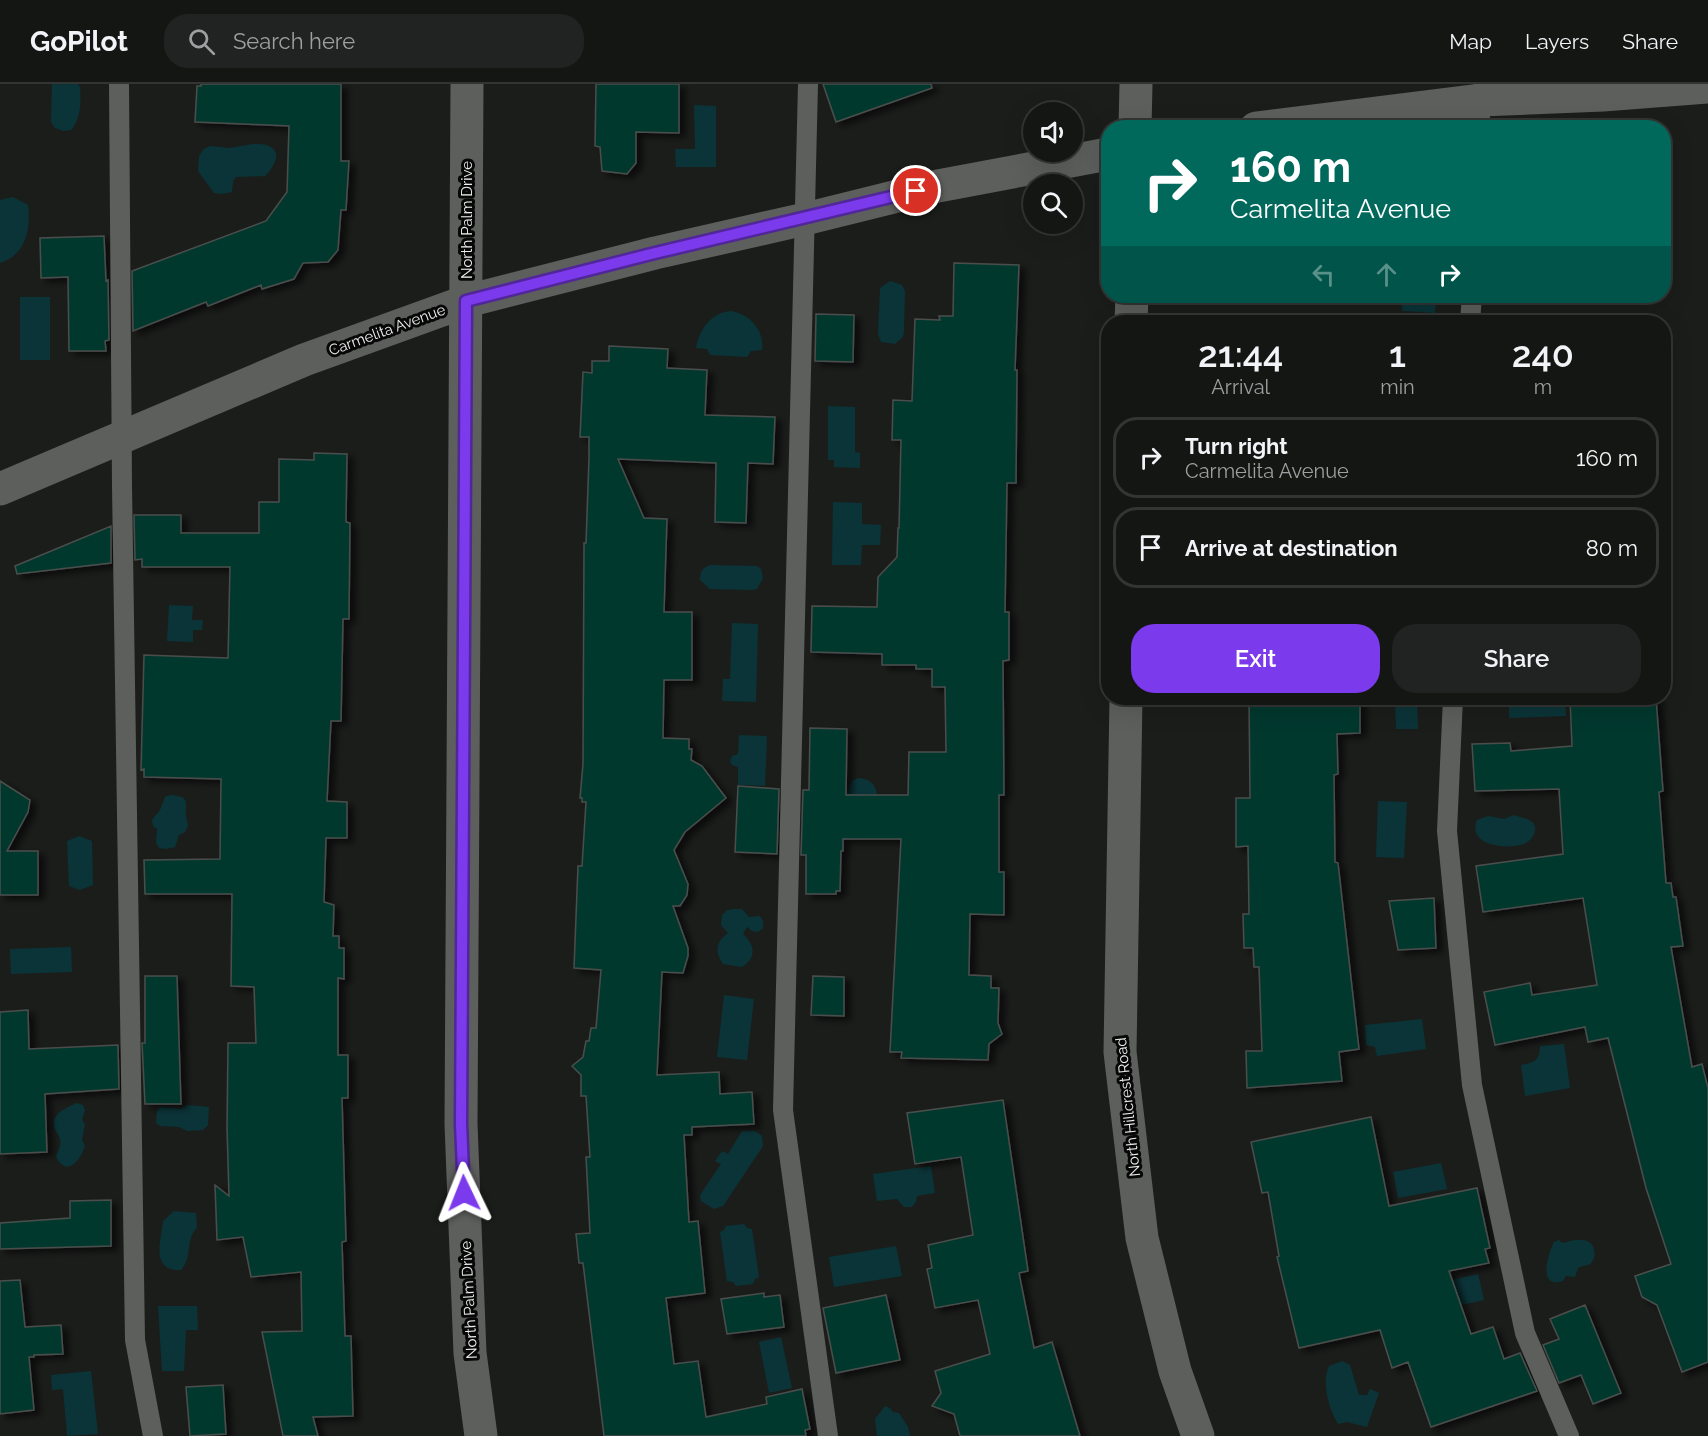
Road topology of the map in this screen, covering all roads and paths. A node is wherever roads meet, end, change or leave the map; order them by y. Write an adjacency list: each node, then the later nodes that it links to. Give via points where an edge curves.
1 (119, 84): 12 (lane)
2 (467, 84): 11 (street, North Palm Drive)
3 (808, 84): 10 (lane)
4 (1136, 84): 7 (street)
5 (1708, 87): 6 (street)
6 (1481, 104): 8 (street)
7 (1135, 120)
8 (1331, 120)
9 (1101, 155): 10 (street, Carmelita Avenue, via 938,186)
10 (805, 219): 11 (street, Carmelita Avenue); 18 (lane, via 783,1110)
11 (466, 301): 12 (street, Carmelita Avenue, via 304,360); 17 (street, North Palm Drive, via 461,1124 470,1353)
12 (123, 436): 13 (street, Carmelita Avenue); 16 (lane, via 135,1340)
13 (0, 489)
14 (1126, 705): 19 (street, North Hillcrest Road, via 1120,1052 1142,1238 1175,1371)
15 (1454, 705): 20 (lane, via 1448,831 1472,1085 1525,1333)
16 (153, 1436)
17 (481, 1436)
18 (828, 1436)
19 (1198, 1436)
20 (1569, 1436)

